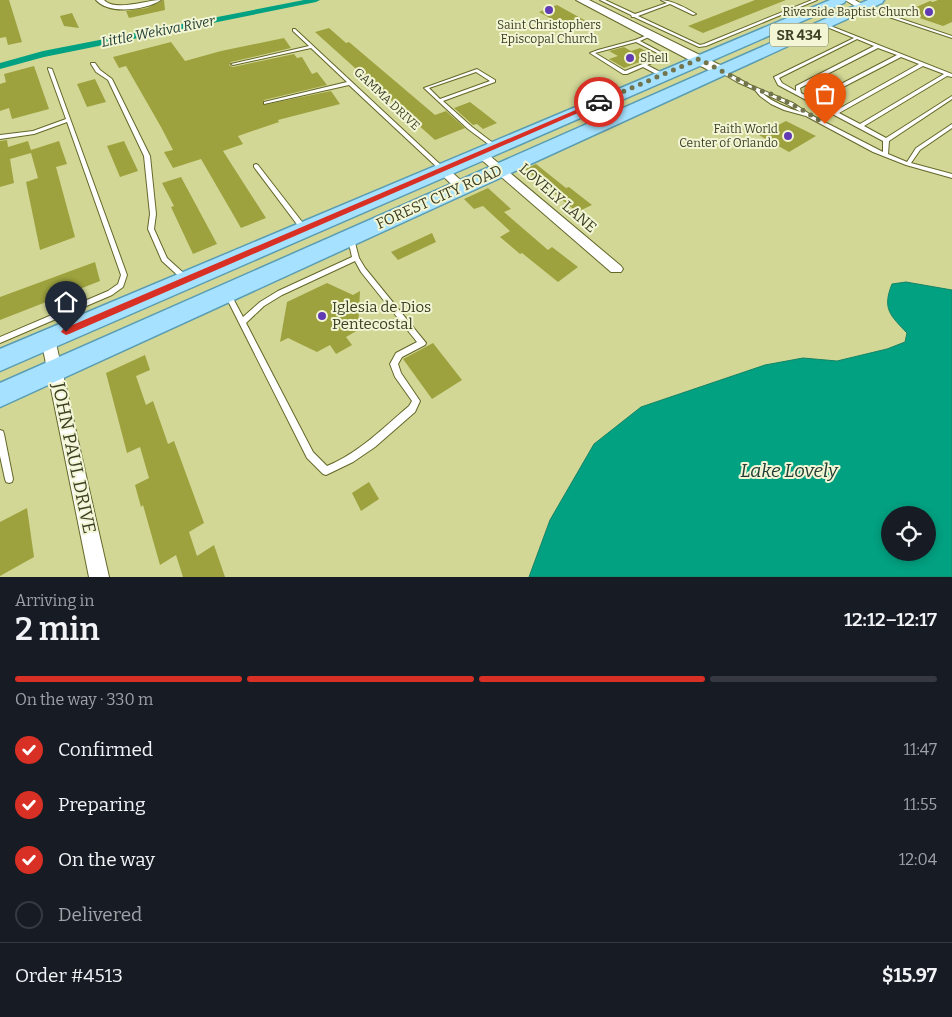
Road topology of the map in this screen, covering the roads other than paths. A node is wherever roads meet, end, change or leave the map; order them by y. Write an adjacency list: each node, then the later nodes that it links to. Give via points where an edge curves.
1 (100, 0): 2 (street, via 103,5 113,8)
2 (157, 0)
3 (581, 0): 14 (street)
4 (602, 0): 13 (lane)
5 (663, 0): 10 (lane)
6 (815, 0): 13 (lane, via 705,46 693,44)
7 (840, 0): 24 (main road, FOREST CITY ROAD / SR 434)
8 (849, 0): 11 (street)
9 (878, 0): 11 (main road, FOREST CITY ROAD / SR 434)
10 (670, 3): 12 (lane); 13 (lane)
11 (863, 7): 15 (main road, FOREST CITY ROAD / SR 434); 18 (lane)
12 (694, 14)
13 (634, 16): 14 (lane)
14 (622, 20): 17 (street)
15 (823, 24): 19 (lane); 30 (main road, FOREST CITY ROAD / SR 434)
16 (294, 30): 21 (lane, GAMMA DRIVE)
17 (651, 35): 20 (lane); 24 (street)
18 (952, 37)
19 (857, 38): 22 (lane); 34 (lane, via 776,77 780,84)
20 (638, 41): 28 (lane, via 666,56); 28 (lane, via 592,53 625,73)
21 (312, 46): 26 (lane); 33 (lane, GAMMA DRIVE)
22 (878, 46): 23 (lane); 34 (lane, via 798,87)
23 (901, 55): 27 (lane); 37 (lane)
24 (699, 59): 30 (street); 31 (main road, FOREST CITY ROAD / SR 434)
25 (93, 64): 57 (lane, via 110,79 147,156 153,214 151,229 164,259)
26 (233, 64)
27 (923, 64): 32 (lane); 39 (lane)
28 (643, 65): 31 (lane)
29 (50, 69): 40 (lane)
30 (719, 70): 46 (lane, via 758,90 762,97 809,116); 50 (main road, FOREST CITY ROAD / SR 434)
31 (662, 75): 45 (main road, FOREST CITY ROAD / SR 434)
32 (949, 75): 41 (lane)
33 (350, 83): 38 (lane); 49 (lane, GAMMA DRIVE)
34 (799, 94): 37 (lane)
35 (952, 97): 44 (lane)
36 (441, 100): 36 (lane, via 426,88 476,70 493,81); 45 (lane)
37 (814, 102): 39 (lane)
38 (266, 103)
39 (835, 113): 41 (lane)
40 (68, 120): 43 (lane, via 34,132); 60 (lane, via 124,276 120,285 110,292)
41 (861, 126): 44 (lane)
42 (952, 126): 47 (lane, via 918,148)
43 (0, 137)
44 (886, 140): 46 (lane)
45 (487, 150): 49 (main road, FOREST CITY ROAD / SR 434); 50 (street, LOVELY LANE)
46 (885, 154): 47 (lane)
47 (908, 164): 51 (lane)
48 (256, 166): 53 (lane)
49 (442, 169): 52 (street, GAMMA DRIVE); 53 (main road, FOREST CITY ROAD / SR 434)
50 (499, 169): 52 (main road, FOREST CITY ROAD / SR 434); 56 (street, LOVELY LANE)
51 (952, 176)
52 (461, 187): 54 (main road, FOREST CITY ROAD / SR 434)
53 (304, 229): 57 (main road, FOREST CITY ROAD / SR 434)
54 (351, 236): 55 (lane); 58 (main road, FOREST CITY ROAD / SR 434)
55 (356, 258): 59 (lane, via 280,293 262,304); 59 (lane, via 422,343 399,356 394,364 416,402 412,408 356,456 338,467 326,471 310,455)
56 (616, 269)
57 (187, 280): 60 (main road, FOREST CITY ROAD / SR 434)
58 (227, 292): 59 (lane); 63 (main road, FOREST CITY ROAD / SR 434)
59 (242, 323)
60 (46, 330): 61 (lane); 62 (main road, FOREST CITY ROAD / SR 434); 63 (street, JOHN PAUL DRIVE)
61 (0, 340)
62 (0, 360)
63 (55, 370): 64 (main road, FOREST CITY ROAD / SR 434); 67 (street, JOHN PAUL DRIVE)
64 (0, 395)
65 (0, 434): 66 (lane)
66 (9, 479)
67 (100, 577)

